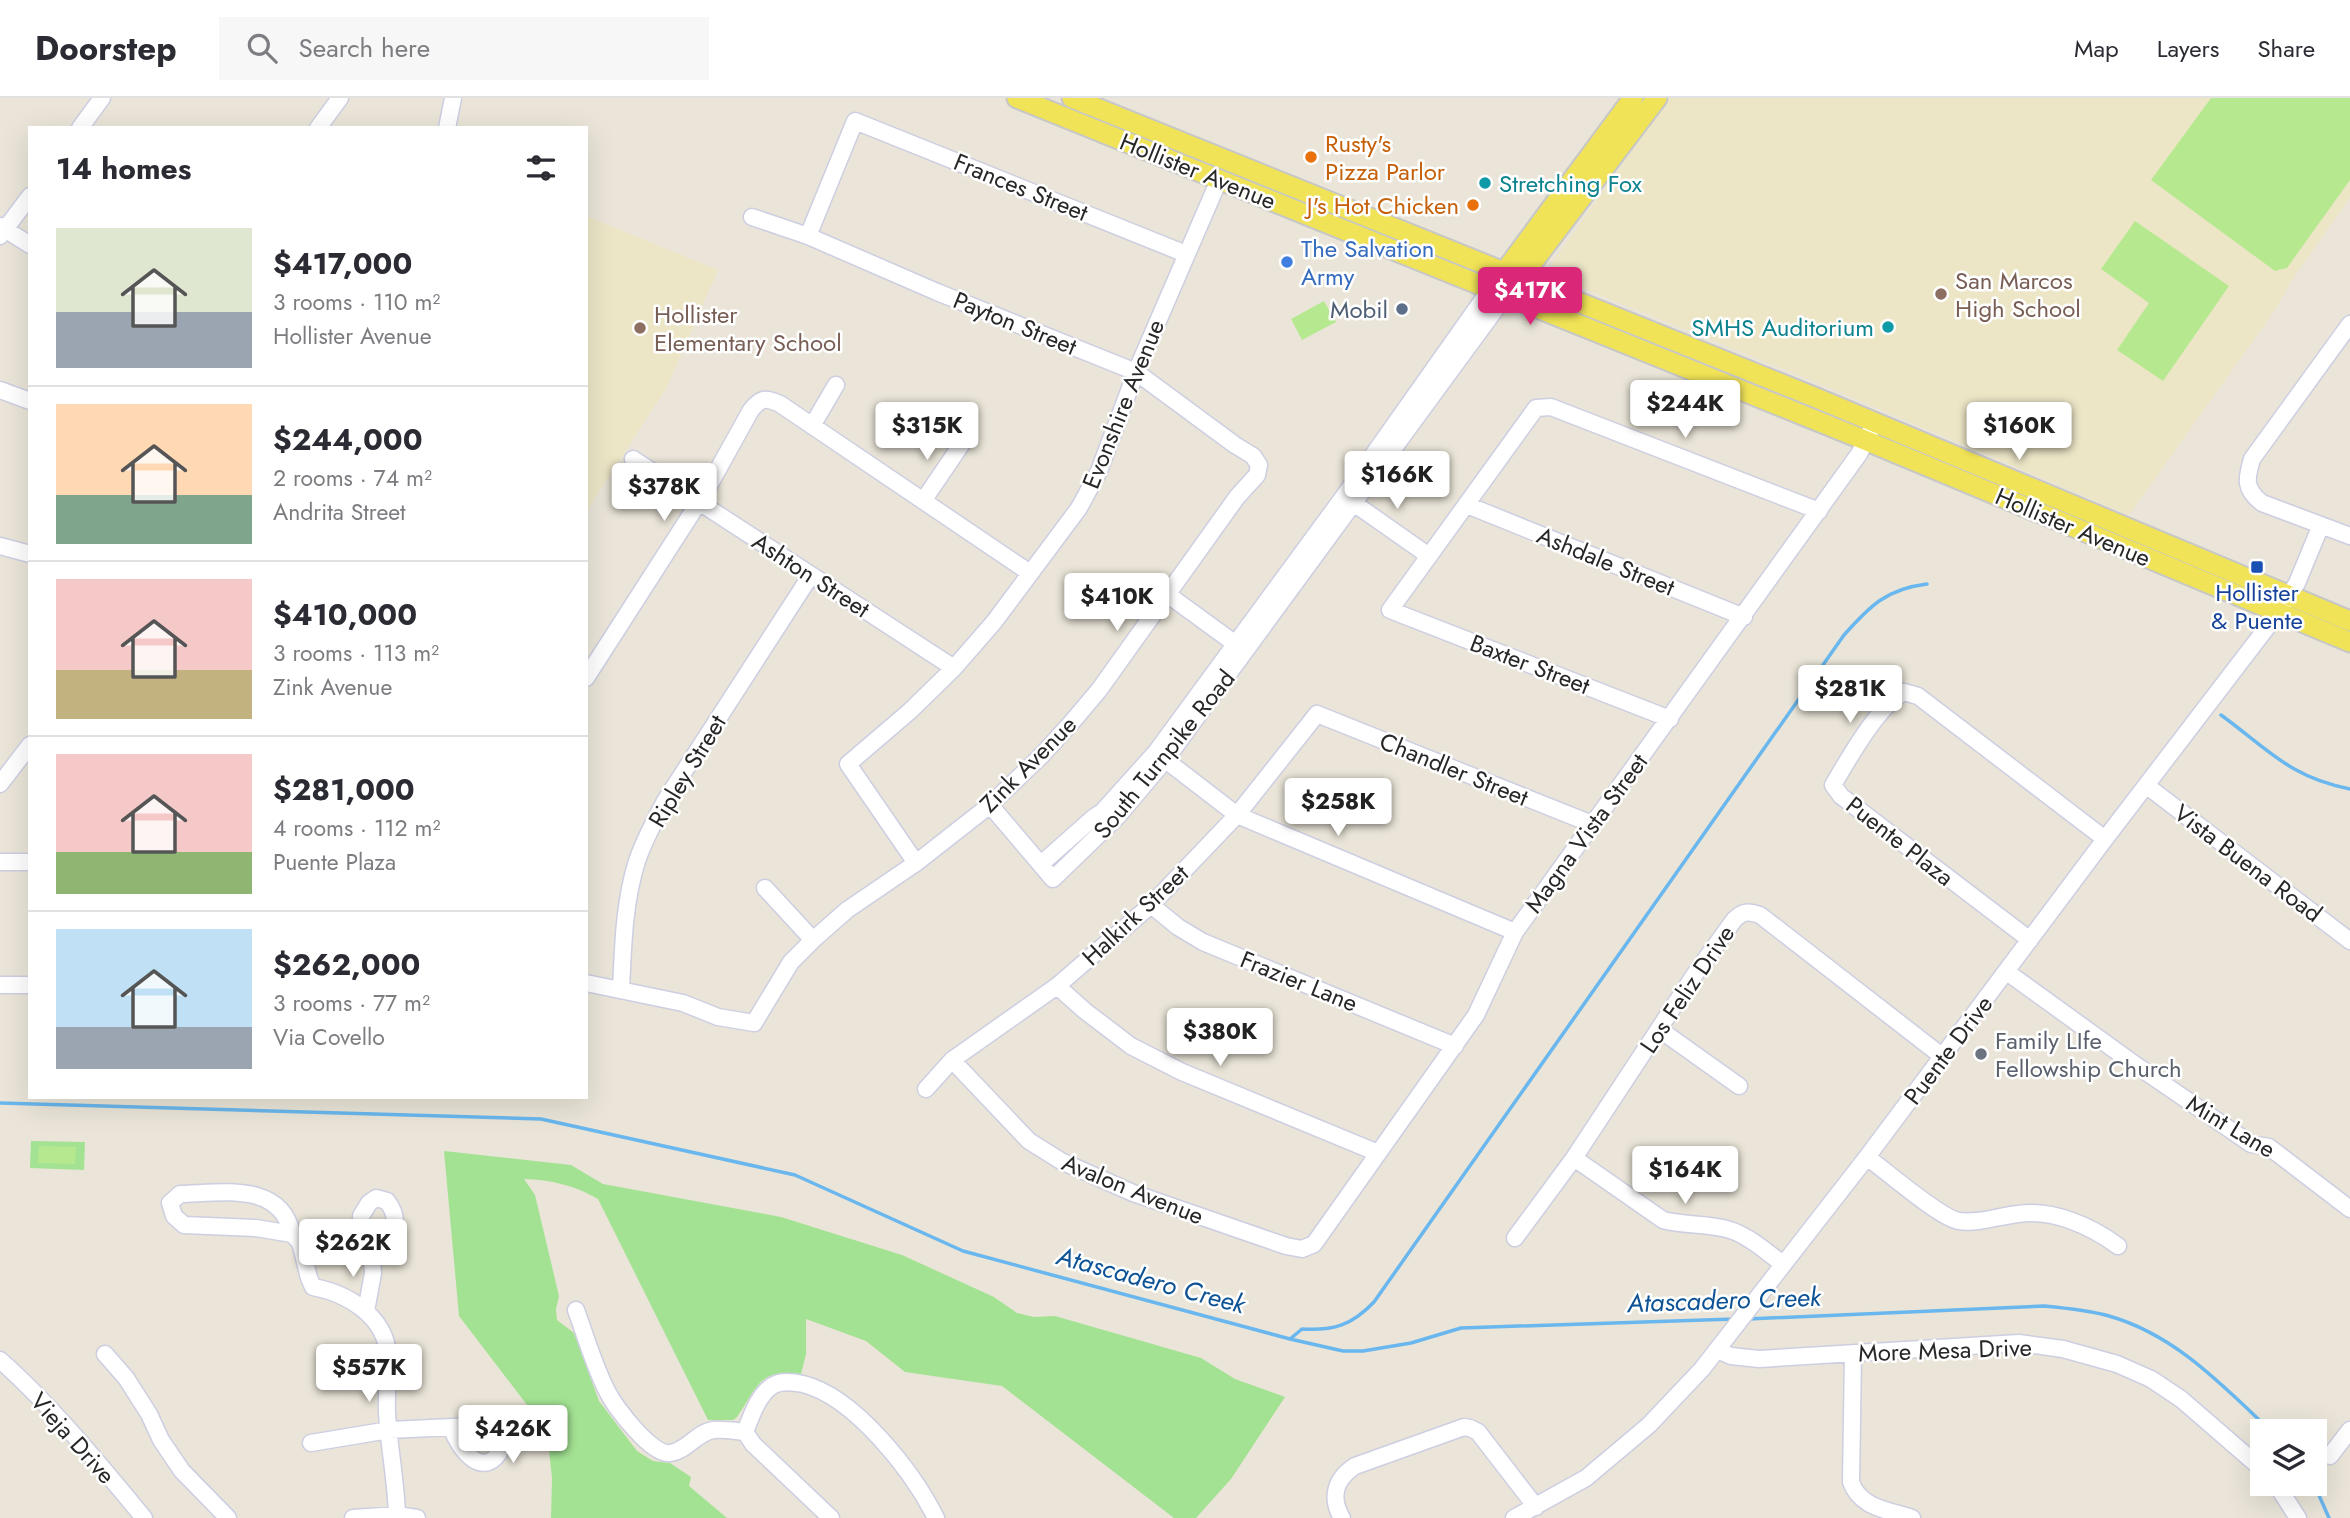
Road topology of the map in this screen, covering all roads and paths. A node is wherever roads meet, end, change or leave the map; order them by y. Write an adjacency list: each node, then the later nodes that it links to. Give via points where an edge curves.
1 (102, 98): 8 (street)
2 (340, 98): 9 (street)
3 (453, 98): 10 (street)
4 (1017, 98): 11 (main road, Hollister Avenue)
5 (1072, 98): 18 (main road, Hollister Avenue)
6 (1633, 98): 18 (main road, South Turnpike Road)
7 (1657, 98): 18 (main road, South Turnpike Road)
8 (83, 126)
9 (319, 126)
10 (447, 126)
11 (1219, 180): 17 (street, Evonshire Avenue); 19 (main road, Hollister Avenue)
12 (28, 198): 14 (street)
13 (752, 217): 15 (street, Payton Street)
14 (2, 230): 16 (street)
15 (808, 236): 17 (street, Frances Street, via 855,121); 21 (street, Payton Street)
16 (28, 244)
17 (1186, 254): 21 (street, Evonshire Avenue)
18 (1513, 276): 19 (main road, South Turnpike Road); 26 (main road, Hollister Avenue)
19 (1499, 292): 26 (main road, Hollister Avenue); 30 (street, South Turnpike Road)
20 (2350, 324): 35 (street, via 2252,459 2247,478 2262,503)
21 (1136, 372): 29 (street, Payton Street, via 1253,456); 40 (street, Evonshire Avenue, via 1099,471 1079,508)
22 (836, 385): 25 (street)
23 (0, 390): 24 (street)
24 (28, 400)
25 (812, 426): 31 (street); 32 (street, via 759,395)
26 (1870, 432): 34 (street, Magna Vista Street); 43 (main road, Hollister Avenue); 44 (main road, Hollister Avenue)
27 (961, 445): 31 (street)
28 (633, 459): 32 (street, Ashton Street)
29 (1259, 465): 42 (street, Zink Avenue, via 1257,475)
30 (1349, 499): 39 (street); 48 (street, South Turnpike Road)
31 (923, 501): 40 (street)
32 (699, 502): 41 (street, Ashton Street); 50 (street)
33 (1467, 505): 34 (street, via 1536,408 1551,407); 39 (street); 45 (street, Ashdale Street)
34 (1819, 511): 45 (street, Magna Vista Street)
35 (2321, 525): 36 (street); 43 (street, Puente Drive)
36 (2350, 536)
37 (0, 546): 38 (street)
38 (28, 553)
39 (1429, 556): 52 (street, Baxter Street, via 1390,610)
40 (1030, 573): 49 (street, Evonshire Avenue)
41 (811, 575): 49 (street, Ashton Street); 75 (street, Ripley Street, via 652,826 638,860 624,922)
42 (1167, 594): 48 (street); 57 (street, Zink Avenue, via 1099,690)
43 (2289, 596): 44 (street, Puente Drive); 46 (main road, Hollister Avenue)
44 (2278, 613): 47 (main road, Hollister Avenue); 56 (street, Puente Drive)
45 (1744, 617): 52 (street, Magna Vista Street)
46 (2350, 621)
47 (2350, 642)
48 (1241, 647): 54 (street, South Turnpike Road)
49 (954, 668): 63 (street, Evonshire Avenue, via 910,711 843,764)
50 (588, 675)
51 (1317, 714): 58 (street, Halkirk Street); 59 (street, Chandler Street)
52 (1670, 719): 59 (street, Magna Vista Street)
53 (28, 748): 55 (street)
54 (1161, 756): 57 (street, South Turnpike Road, via 1110,825 1053,879); 58 (street)
55 (0, 784)
56 (2147, 786): 60 (street, Puente Drive); 69 (street, Vista Buena Road)
57 (990, 805): 63 (street, Zink Avenue)
58 (1237, 815): 65 (street, Halkirk Street); 66 (street)
59 (1592, 824): 66 (street, Magna Vista Street)
60 (2105, 839): 68 (street, Puente Drive); 68 (street, Puente Plaza, via 1902,688 1853,751 1828,786)
61 (0, 862): 62 (street)
62 (28, 862)
63 (916, 863): 67 (street, Zink Avenue, via 846,910)
64 (765, 888): 67 (street)
65 (1152, 905): 74 (street, Halkirk Street); 77 (street, Frazier Lane, via 1203,942)
66 (1515, 932): 77 (street, Magna Vista Street, via 1476,1015)
67 (813, 940): 75 (street, Zink Avenue, via 792,962 754,1023)
68 (2030, 940): 70 (street, Puente Drive)
69 (2350, 941)
70 (2007, 972): 78 (street, Puente Drive); 85 (street, Mint Lane, via 2251,1144 2269,1147)
71 (588, 983): 75 (street)
72 (0, 985): 73 (street)
73 (28, 985)
74 (1057, 986): 79 (street, Halkirk Street); 82 (street, via 1131,1045 1162,1062)
75 (621, 990)
76 (1659, 1029): 78 (street, Los Feliz Drive, via 1749,905); 80 (street); 84 (street, Los Feliz Drive)
77 (1455, 1046): 82 (street, Magna Vista Street)
78 (1944, 1056): 83 (street, Puente Drive)
79 (952, 1060): 81 (street, Halkirk Street); 89 (street, Avalon Avenue, via 1029,1141 1060,1161 1133,1193 1286,1246)
80 (1739, 1086)
81 (926, 1089)
82 (1378, 1153): 89 (street, Magna Vista Street, via 1314,1244)
83 (1867, 1157): 88 (street, via 1956,1221 2021,1213 2057,1217 2098,1231); 91 (street, Puente Drive)
84 (1574, 1158): 87 (street, Los Feliz Drive); 91 (street, via 1663,1220 1728,1230 1746,1237)
85 (2350, 1209)
86 (292, 1234): 86 (street, via 184,1225 174,1216 170,1203 180,1194 264,1197 277,1205); 93 (street, via 300,1242 313,1287 349,1298)
87 (1515, 1238)
88 (2118, 1245)
89 (1307, 1247)
90 (371, 1249): 93 (street, via 373,1273)
91 (1782, 1264): 94 (street, Puente Drive)
92 (576, 1310): 101 (street, via 607,1392 659,1452 680,1451 712,1430)
93 (366, 1311): 99 (street, via 379,1327 388,1352)
94 (1717, 1350): 96 (street, More Mesa Drive, via 1759,1359); 106 (street, Puente Drive, via 1649,1426 1586,1478)
95 (105, 1354): 110 (street, via 126,1378 182,1471)
96 (1853, 1354): 104 (street, More Mesa Drive, via 2019,1343 2063,1349 2151,1379); 117 (street, via 1851,1482 1866,1503)
97 (0, 1360): 109 (street, Vieja Drive)
98 (444, 1428): 99 (street)
99 (389, 1430): 102 (street); 108 (street)
100 (2350, 1430): 103 (street)
101 (745, 1432): 113 (street); 114 (street, via 773,1384 793,1381 829,1393 885,1444 910,1474)
102 (311, 1443)
103 (2330, 1456)
104 (2250, 1459)
105 (2284, 1496): 107 (street)
106 (1536, 1507): 115 (street, via 1478,1432 1464,1427 1345,1472 1334,1497); 116 (street, Puente Drive)
107 (2295, 1512)
108 (397, 1515): 111 (street); 112 (street)
109 (144, 1518)
110 (228, 1518)
111 (354, 1518)
112 (417, 1518)
113 (831, 1518)
114 (936, 1518)
115 (1342, 1518)
116 (1514, 1518)
117 (1912, 1518)

